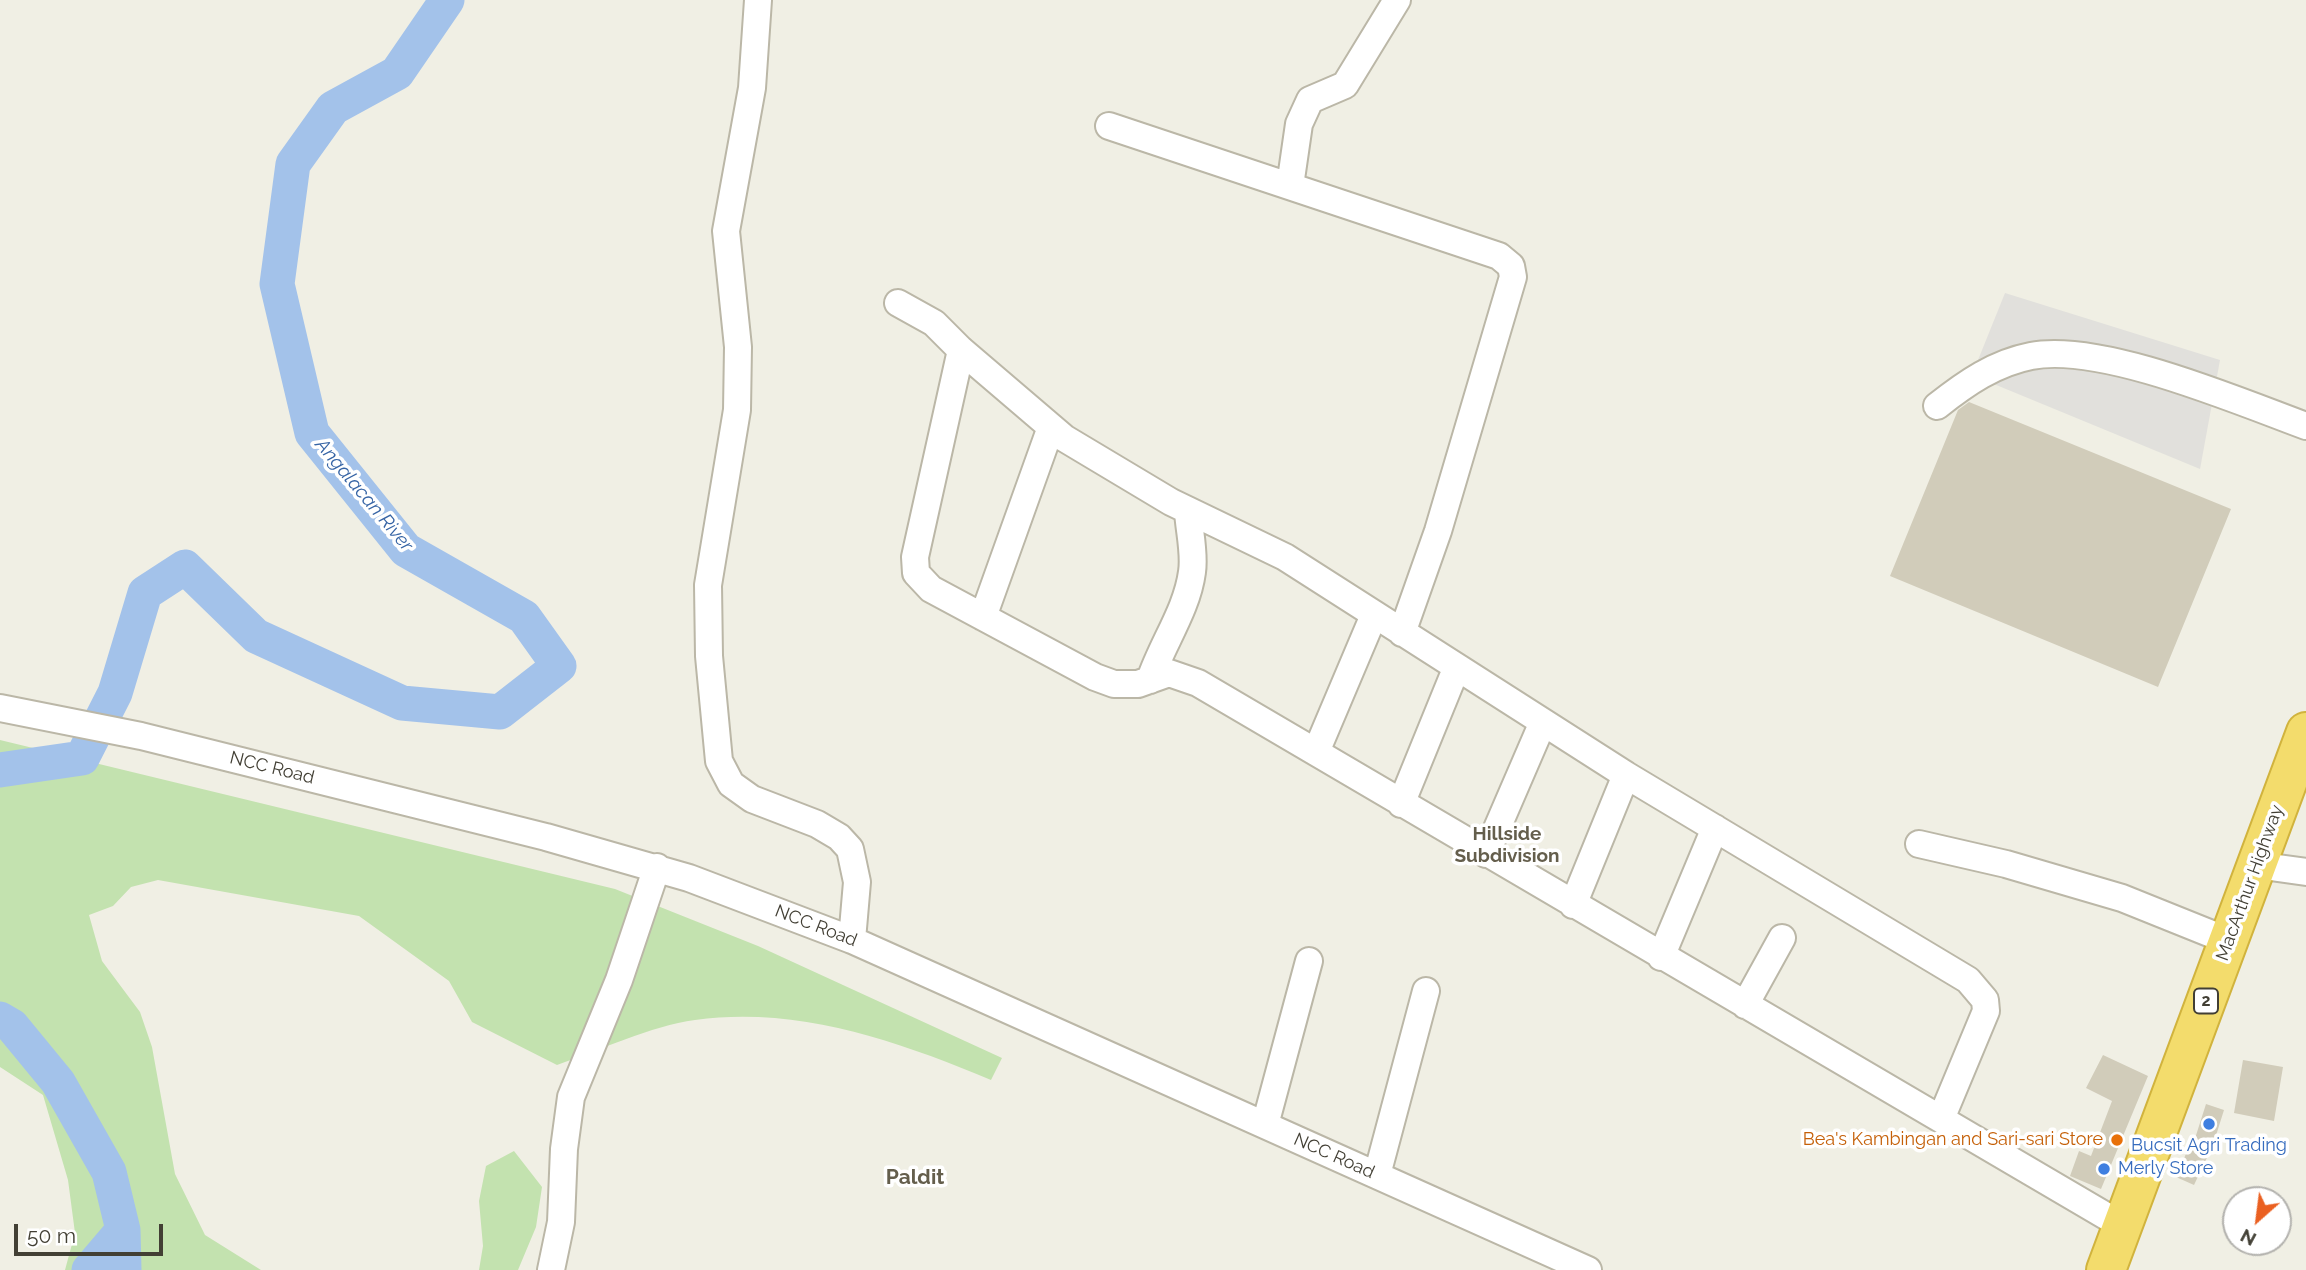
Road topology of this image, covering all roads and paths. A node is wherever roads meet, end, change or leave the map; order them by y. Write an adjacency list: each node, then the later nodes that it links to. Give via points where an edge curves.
1 (758, 0): 30 (street, via 752,88 726,231 738,347 737,410 708,585 719,761 731,784 752,799 817,824 850,849 857,881)
2 (1397, 0): 4 (street, via 1345,85 1310,100 1299,124)
3 (1109, 126): 4 (street)
4 (1290, 186): 13 (street, via 1499,256 1511,266 1513,277 1438,531)
5 (898, 303): 6 (street, via 934,323)
6 (961, 350): 9 (street); 12 (street, via 919,530 915,573 931,589)
7 (1937, 406): 8 (street, via 1965,384 2007,362 2035,355 2082,356 2138,367)
8 (2306, 426)
9 (1051, 427): 10 (street, via 1093,457); 12 (street)
10 (1188, 511): 11 (street, via 1285,557); 15 (street, via 1193,570 1185,603)
11 (1374, 615): 13 (street); 19 (street)
12 (983, 617): 15 (street, via 1095,677 1114,684)
13 (1402, 633): 14 (street)
14 (1456, 668): 17 (street); 21 (street)
15 (1150, 680): 19 (street, via 1169,673 1182,676)
16 (10, 710): 26 (street, NCC Road, via 141,736)
17 (1543, 722): 20 (street); 24 (street)
18 (2306, 732): 25 (highway, MacArthur Highway / 2)
19 (1316, 752): 21 (street)
20 (1626, 775): 22 (street); 28 (street)
21 (1401, 804): 24 (street)
22 (1715, 828): 32 (street); 36 (street, via 1980,991 1985,1000 1984,1020)
23 (1919, 844): 31 (street, via 2122,898)
24 (1486, 855): 28 (street)
25 (2256, 865): 27 (street); 31 (highway, MacArthur Highway / 2)
26 (657, 867): 30 (street, NCC Road); 40 (street, via 619,980 571,1097 561,1222)
27 (2306, 872)
28 (1573, 905): 32 (street)
29 (1782, 938): 35 (street)
30 (852, 940): 37 (street, NCC Road)
31 (2228, 941): 39 (highway, MacArthur Highway / 2)
32 (1661, 957): 35 (street)
33 (1309, 961): 37 (street)
34 (1426, 991): 38 (street)
35 (1745, 1005): 36 (street)
36 (1941, 1119): 39 (street)
37 (1265, 1125): 38 (street, NCC Road)
38 (1377, 1175): 41 (street, NCC Road)
39 (2123, 1226): 42 (highway, MacArthur Highway / 2)
40 (551, 1270)
41 (1588, 1270)
42 (2106, 1270)

